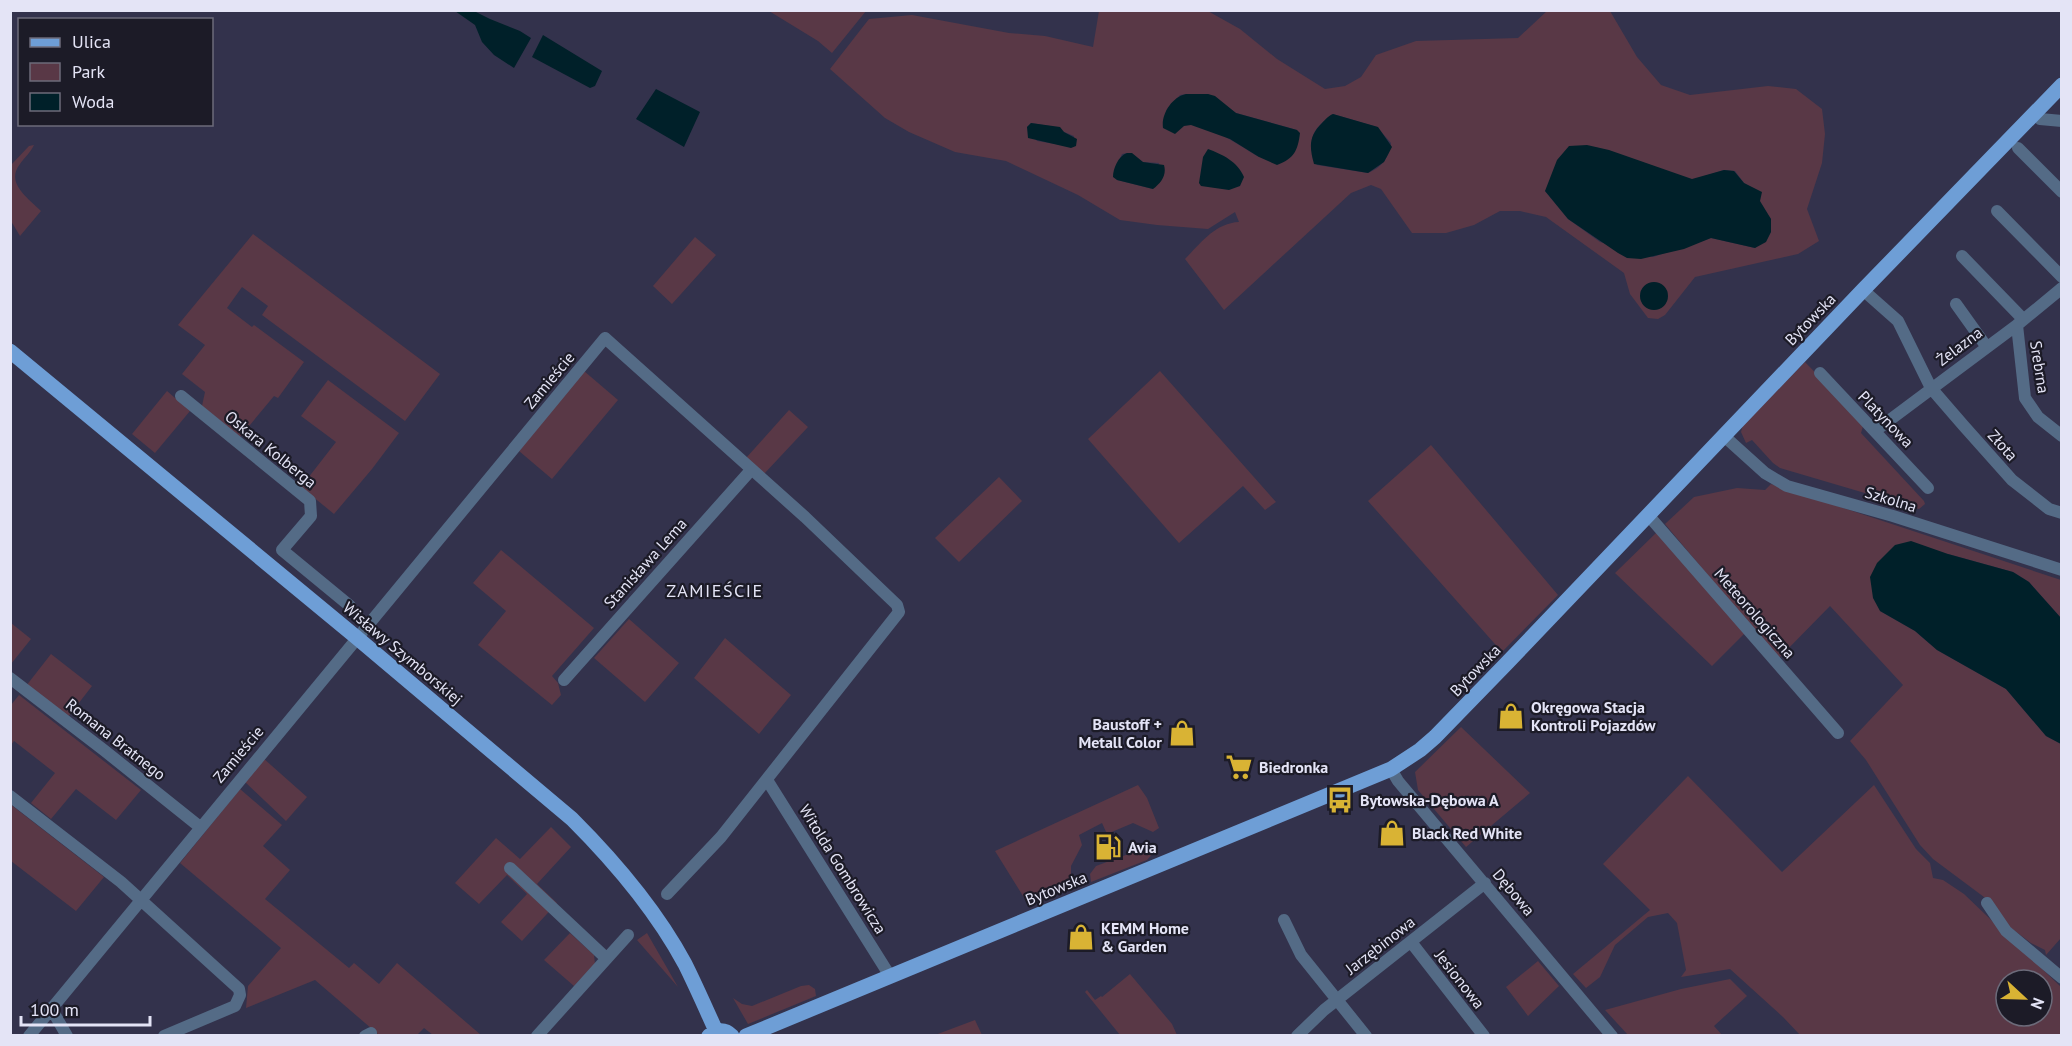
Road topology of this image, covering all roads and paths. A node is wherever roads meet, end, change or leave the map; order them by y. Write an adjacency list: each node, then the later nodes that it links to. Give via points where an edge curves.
1 (2059, 92): 2 (main road, Bytowska)
2 (2034, 112): 3 (street, via 2040,119); 10 (main road, Bytowska)
3 (2061, 121)
4 (2018, 148): 5 (street)
5 (2061, 192)
6 (1997, 211): 8 (street)
7 (1962, 256): 12 (street)
8 (2061, 277)
9 (2061, 288): 12 (street, Żelazna)
10 (1863, 290): 16 (street, Złota, via 1898,321); 19 (main road, Bytowska)
11 (1956, 304): 13 (street)
12 (2020, 322): 13 (street, Żelazna); 20 (street, Srebrna, via 2025,398 2038,417)
13 (1986, 346): 16 (street, Żelazna)
14 (10, 351): 26 (main road, Wisławy Szymborskiej)
15 (1820, 373): 18 (street, Platynowa)
16 (1931, 388): 18 (street, Żelazna); 23 (street, Złota, via 2012,480)
17 (181, 396): 25 (street, Oskara Kolberga, via 310,501 311,516)
18 (1875, 431): 22 (street, Platynowa)
19 (1724, 436): 24 (main road, Bytowska); 27 (street, Szkolna, via 1765,473 1787,486)
20 (2061, 436)
21 (751, 470): 29 (street, Zamieście, via 604,338); 31 (street, Stanisława Lema); 34 (street, Zamieście, via 884,592 899,612)
22 (1928, 488)
23 (2061, 513)
24 (1648, 516): 32 (street, Meteorologiczna); 33 (main road, Bytowska, via 1435,737)
25 (282, 550): 26 (street, Oskara Kolberga); 28 (street)
26 (268, 565): 29 (main road, Wisławy Szymborskiej)
27 (2061, 570)
28 (350, 606)
29 (356, 637): 36 (street, Zamieście); 50 (main road, Wisławy Szymborskiej, via 600,846 652,910 684,962)
30 (10, 678): 36 (street, Romana Bratnego)
31 (564, 680)
32 (1838, 733)
33 (1390, 769): 38 (street, Dębowa); 46 (main road, Bytowska)
34 (767, 780): 39 (street, Zamieście, via 721,837); 46 (street, Witolda Gombrowicza)
35 (10, 796): 40 (street)
36 (200, 827): 40 (street, Zamieście)
37 (510, 868): 45 (street)
38 (1485, 883): 44 (street, Jarzębinowa); 60 (street, Dębowa)
39 (667, 894)
40 (140, 900): 49 (street, Zamieście); 53 (street, via 239,989 235,1005)
41 (1987, 903): 47 (street, via 2006,931)
42 (1284, 920): 48 (street, via 1301,955)
43 (628, 935): 45 (street)
44 (1410, 942): 48 (street, Jarzębinowa); 59 (street, Jesionowa)
45 (606, 958): 54 (street)
46 (890, 976): 56 (main road, Bytowska)
47 (2061, 978)
48 (1336, 1000): 57 (street, Jarzębinowa); 58 (street)
49 (51, 1008): 51 (street, Zamieście); 52 (street)
50 (712, 1033): 55 (main road, via 725,1031)
51 (29, 1035)
52 (67, 1035)
53 (164, 1035)
54 (537, 1035)
55 (732, 1035)
56 (746, 1035)
57 (1297, 1035)
58 (1366, 1035)
59 (1484, 1035)
60 (1612, 1035)

